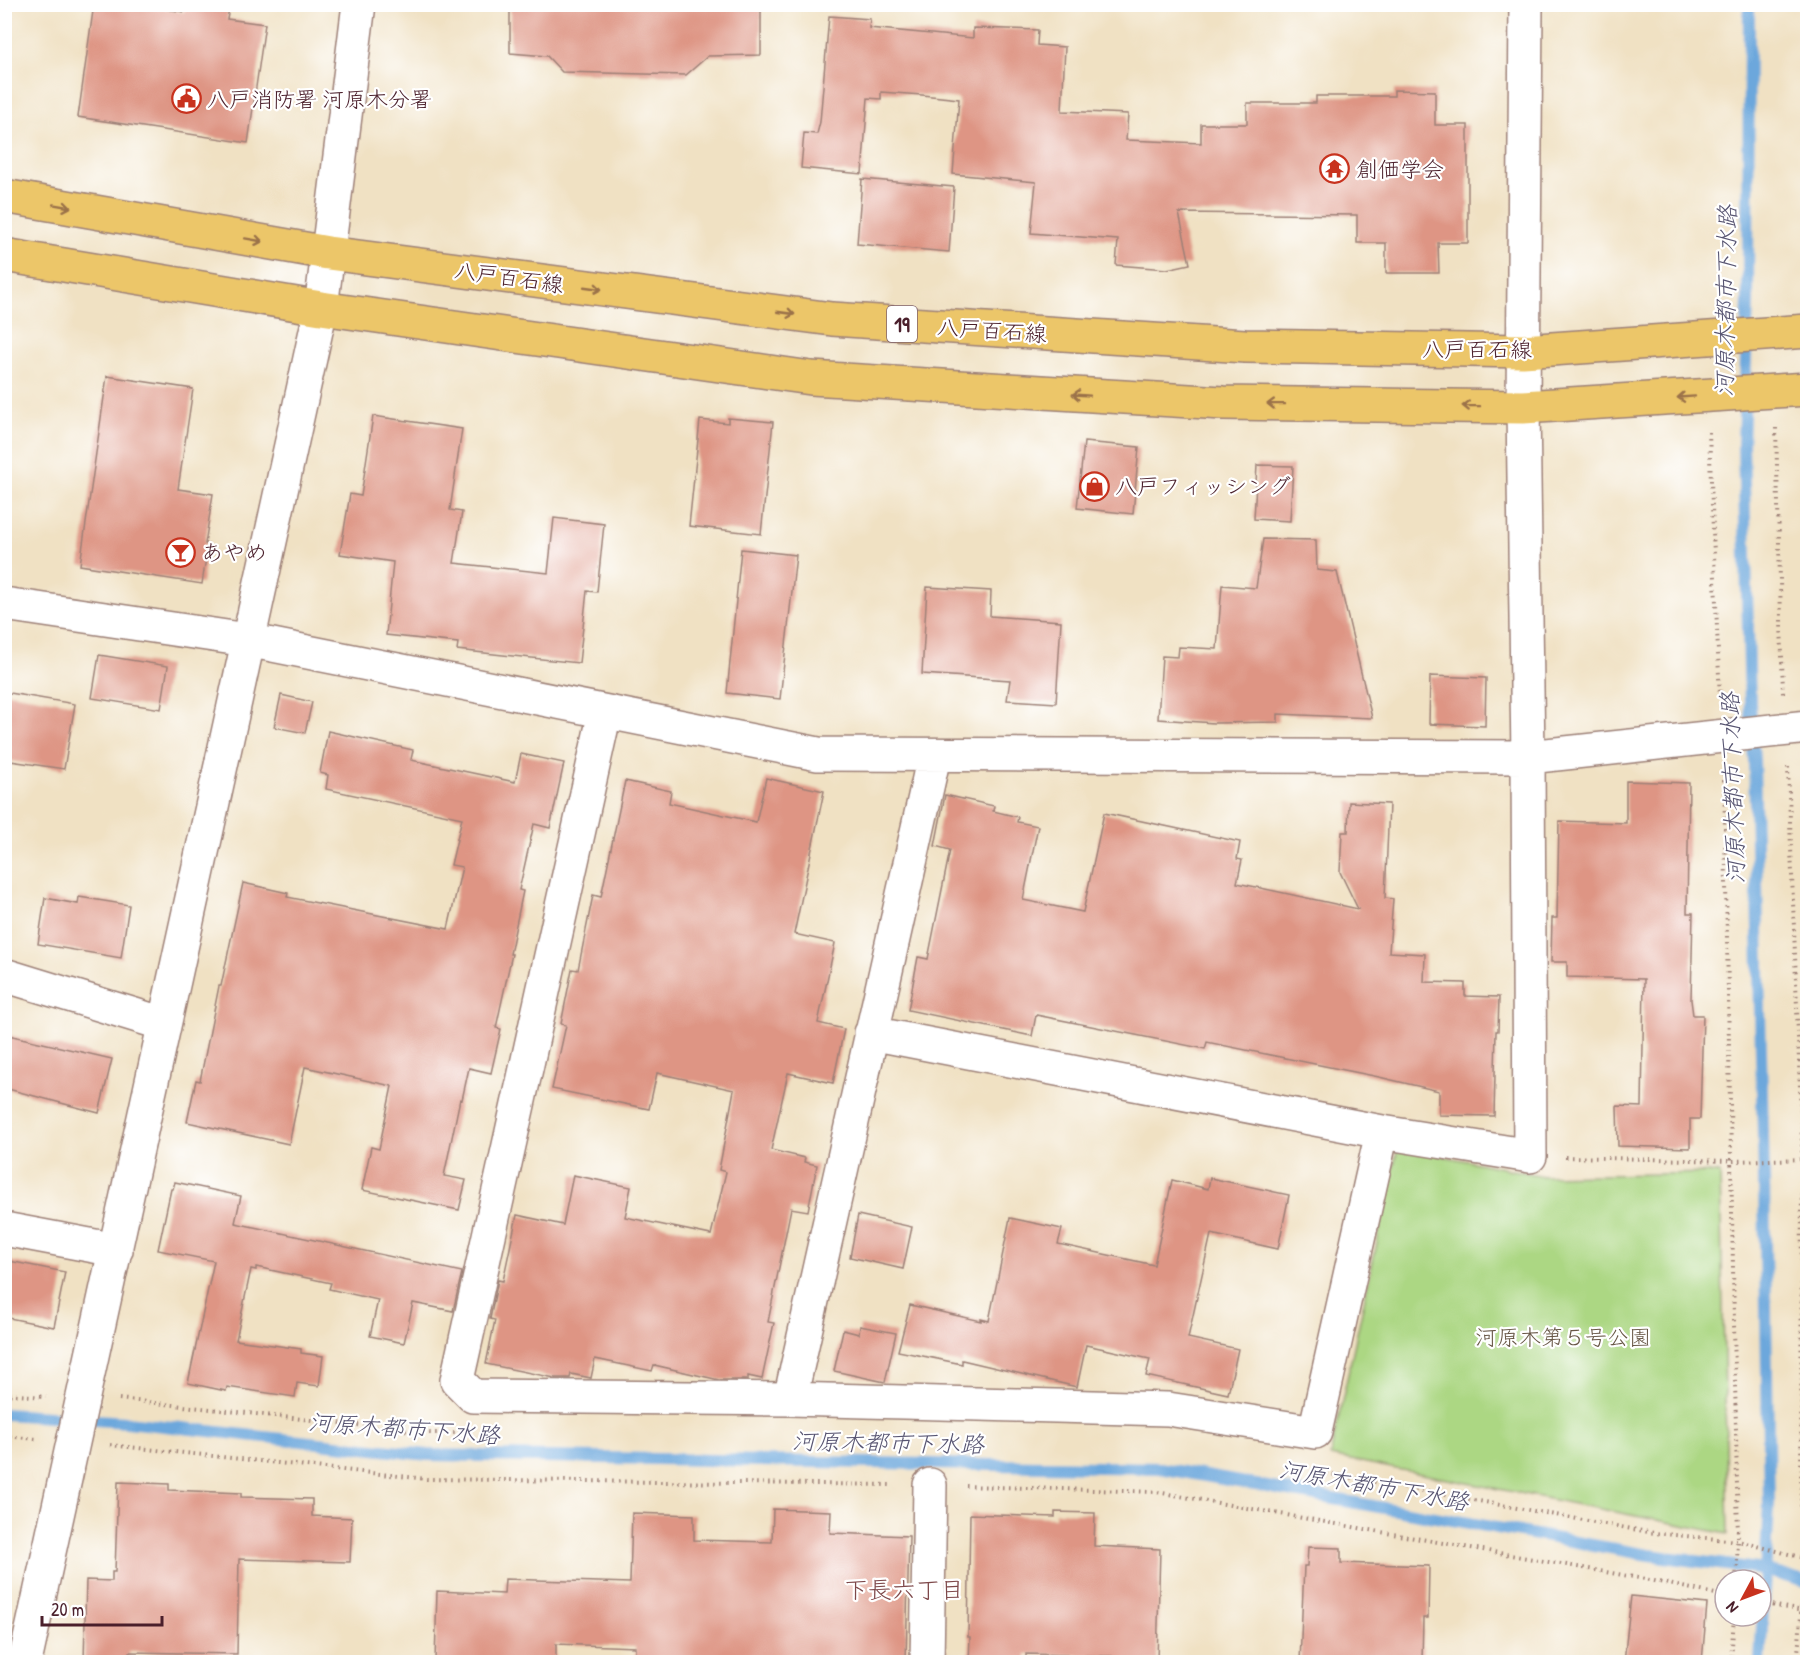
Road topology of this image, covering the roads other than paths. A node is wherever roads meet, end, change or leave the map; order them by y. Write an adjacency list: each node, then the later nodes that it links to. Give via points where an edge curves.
1 (359, 4): 4 (street)
2 (1527, 4): 8 (street)
3 (4, 196): 4 (main road, 八戸百石線 / 19, one-way to 4)
4 (328, 253): 6 (street); 8 (main road, 八戸百石線 / 19, one-way to 8, via 832,319 1245,346)
5 (4, 255): 6 (main road)
6 (321, 308): 10 (main road, one-way to 6, via 1223,404 811,378); 12 (street)
7 (1808, 331): 8 (main road, 八戸百石線 / 19)
8 (1523, 351): 10 (street)
9 (1808, 389): 10 (main road, one-way to 10)
10 (1523, 407): 16 (street)
11 (4, 604): 12 (street)
12 (247, 640): 13 (street); 18 (street)
13 (605, 712): 15 (street, via 818,754); 23 (street, via 457,1380 473,1396)
14 (1789, 729): 16 (street)
15 (934, 756): 16 (street); 19 (street)
16 (1528, 757): 20 (street, via 1530,1156)
17 (4, 975): 18 (street)
18 (164, 1024): 22 (street)
19 (871, 1033): 20 (street); 23 (street)
20 (1382, 1132): 23 (street, via 1315,1432 1168,1409)
21 (4, 1229): 22 (street)
22 (116, 1250): 25 (street)
23 (790, 1399)
24 (930, 1485): 26 (street)
25 (25, 1662)
26 (927, 1662)

